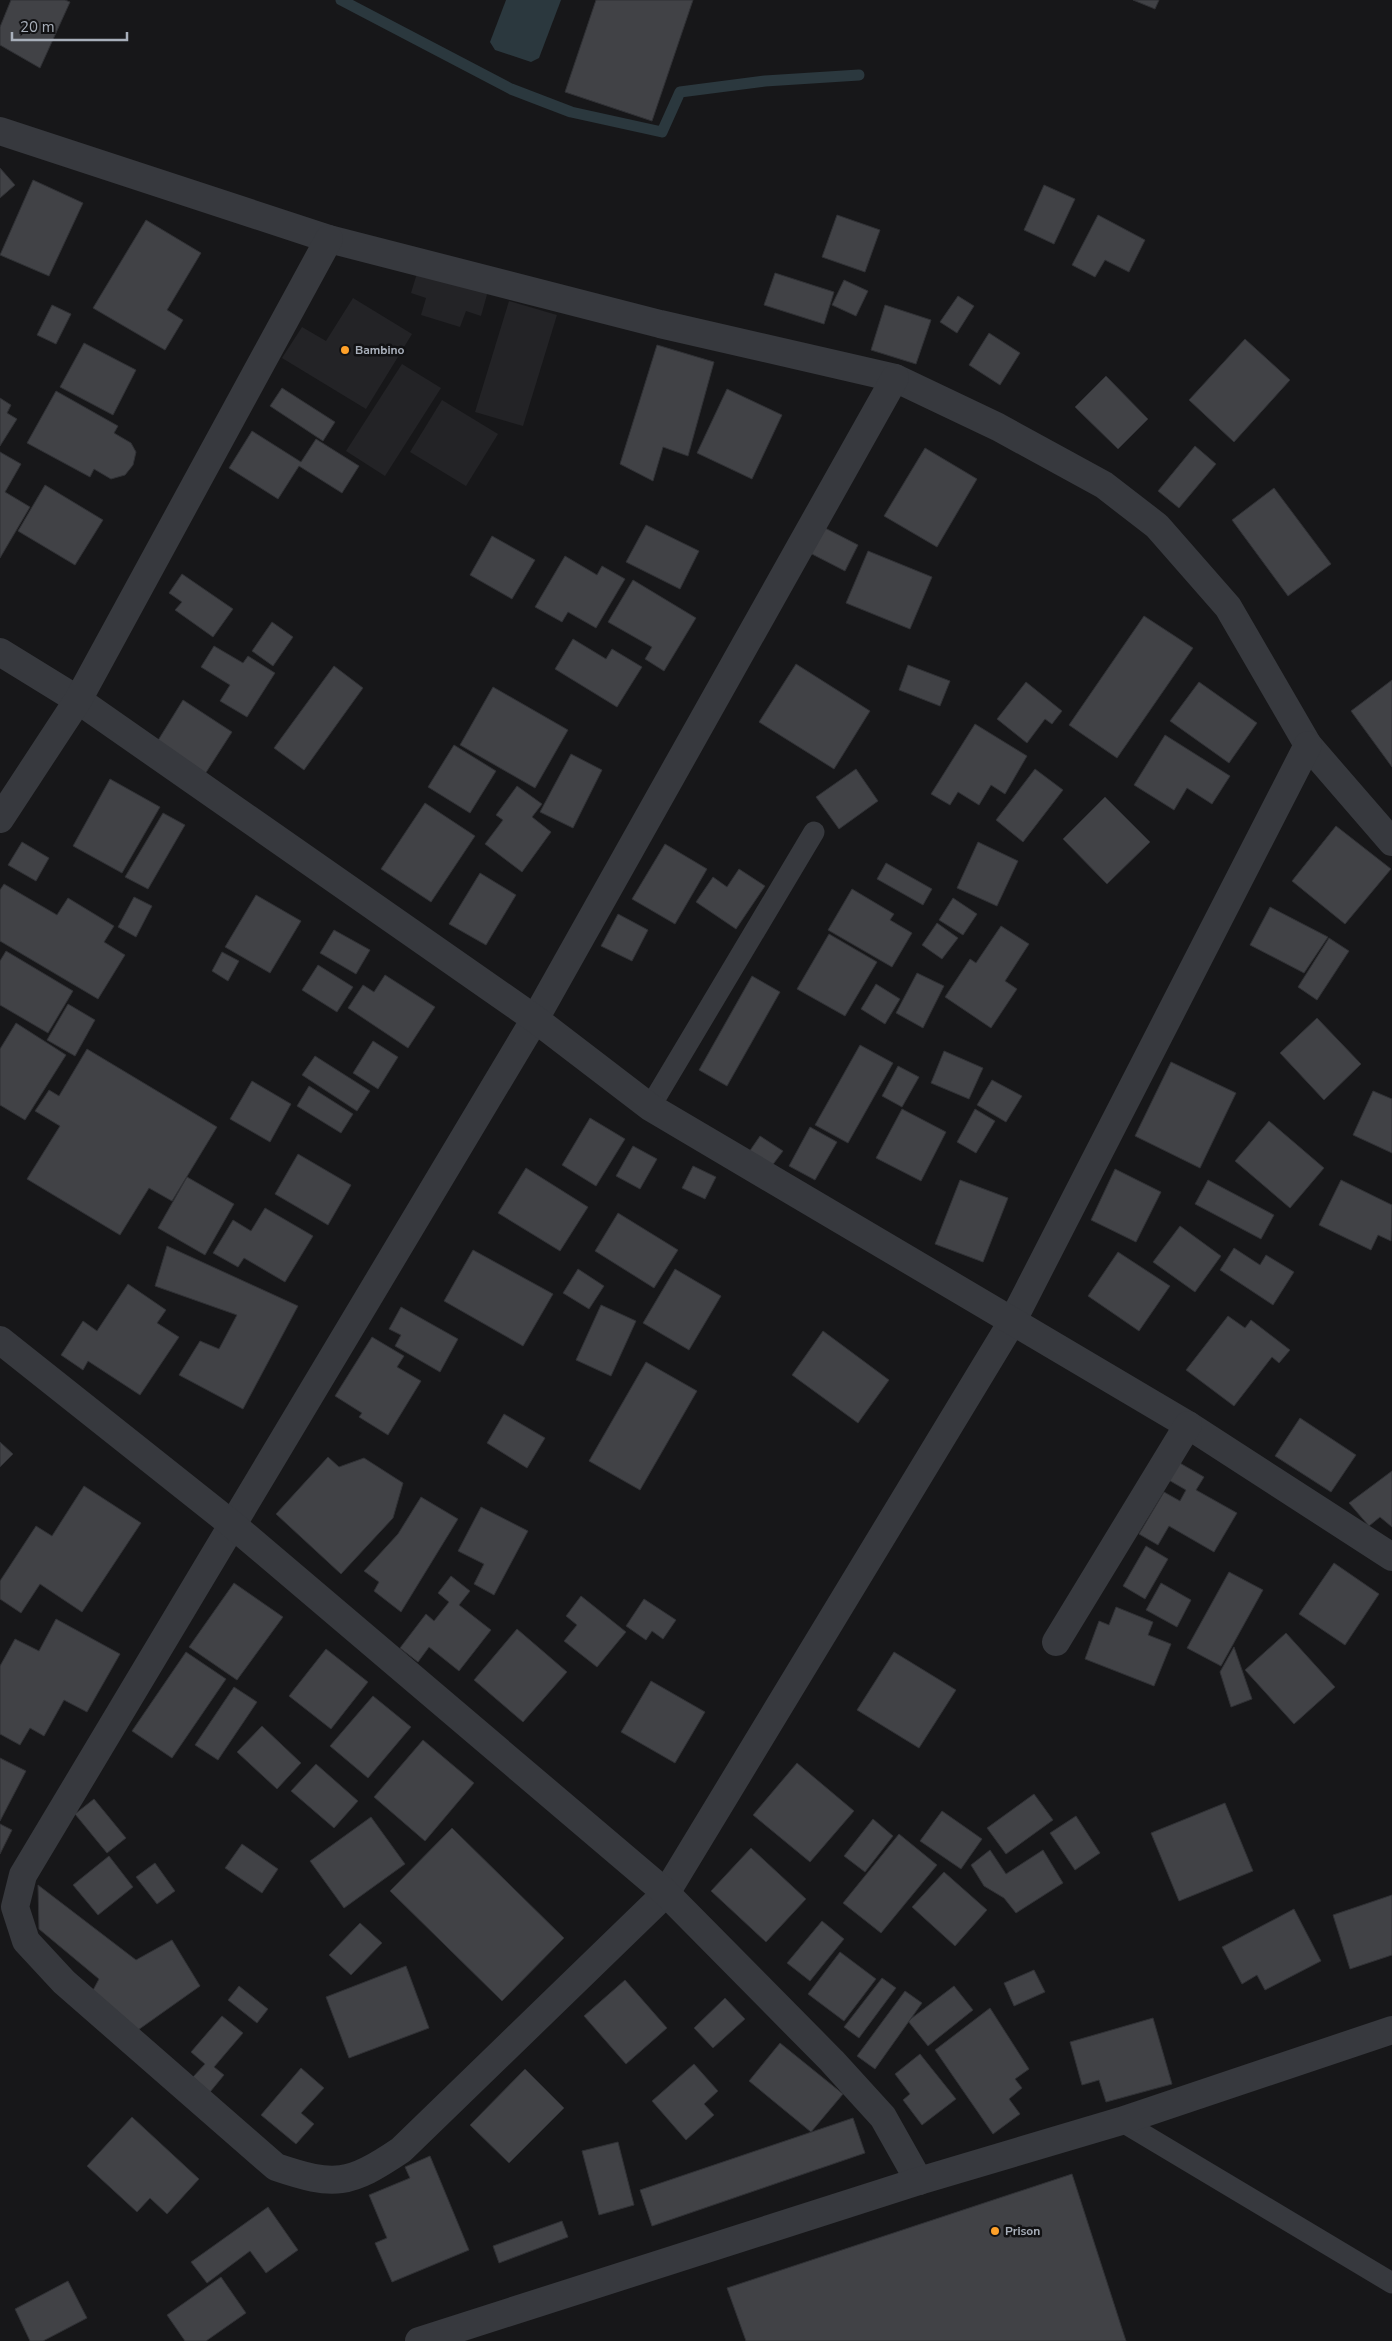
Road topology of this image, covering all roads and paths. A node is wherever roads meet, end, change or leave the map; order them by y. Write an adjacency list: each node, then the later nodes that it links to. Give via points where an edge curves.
1 (0, 131): 2 (street)
2 (329, 239): 3 (street, via 660,324); 5 (street)
3 (895, 378): 6 (street, via 998,427 1104,485 1157,526 1228,607); 10 (street)
4 (0, 652): 5 (street)
5 (78, 700): 7 (street); 10 (street)
6 (1308, 745): 9 (street); 12 (street)
7 (0, 819)
8 (814, 832): 11 (lane)
9 (1392, 842)
10 (535, 1019): 11 (street); 15 (street)
11 (650, 1107): 12 (street)
12 (1012, 1322): 14 (street); 18 (street)
13 (0, 1340): 15 (street)
14 (1188, 1425): 16 (street); 17 (street)
15 (234, 1526): 18 (street); 18 (street, via 23,1875 16,1907 26,1940 64,1982 276,2167 311,2179 346,2180 370,2171 401,2150)
16 (1392, 1556)
17 (1056, 1642)
18 (666, 1893): 21 (street, via 883,2117)
19 (1392, 2030): 20 (street)
20 (1122, 2121): 21 (street); 22 (lane)
21 (919, 2181): 23 (street)
22 (1392, 2283)
23 (419, 2341)

